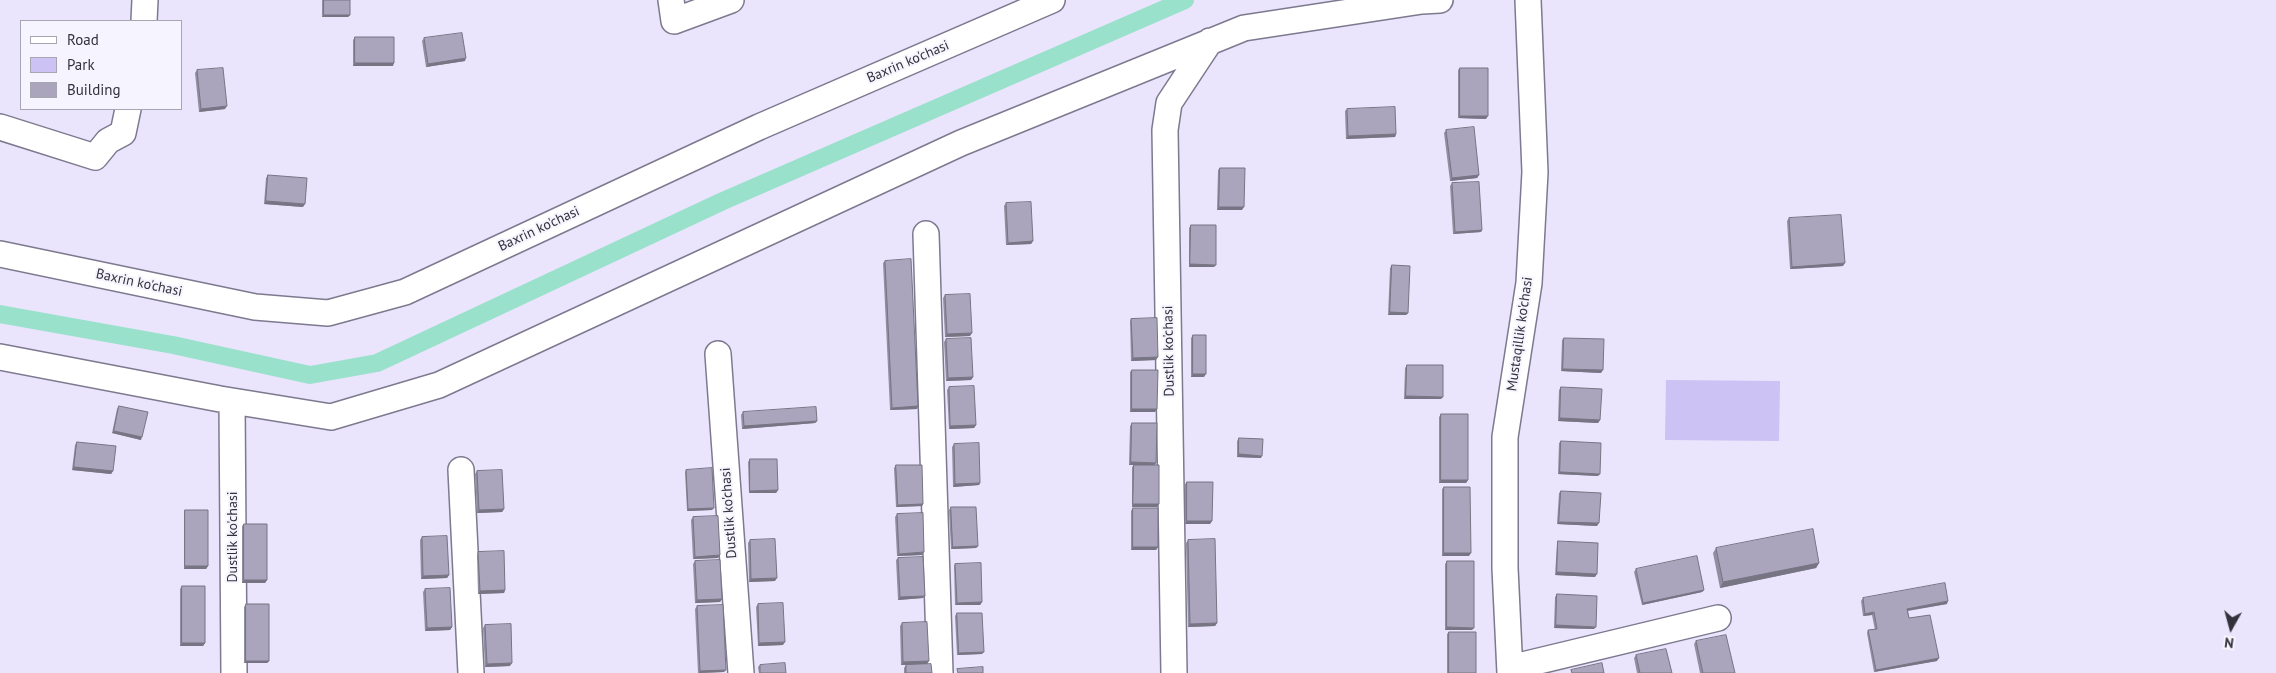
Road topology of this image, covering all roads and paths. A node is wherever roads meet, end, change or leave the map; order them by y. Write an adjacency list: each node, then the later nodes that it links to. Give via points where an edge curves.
1 (145, 0): 7 (street)
2 (672, 0): 3 (street, via 674,20)
3 (731, 0)
4 (1052, 0): 12 (street, Baxrin ko'chasi, via 759,127 405,292 328,313 255,307)
5 (1440, 0): 8 (street, via 1244,28)
6 (1528, 0): 18 (street, Mustaqillik ko'chasi, via 1535,172 1528,283 1505,437 1505,568)
7 (144, 20)
8 (1210, 41): 15 (street, via 961,143 439,385 331,417); 23 (street, Dustlik ko'chasi, via 1169,103 1165,130)
9 (128, 110): 10 (street, via 123,134 108,141 96,157)
10 (0, 127)
11 (926, 234): 22 (street)
12 (0, 254)
13 (718, 354): 21 (street, Dustlik ko'chasi)
14 (0, 357): 15 (street)
15 (232, 401): 19 (street, Dustlik ko'chasi)
16 (461, 470): 20 (street)
17 (1718, 618): 18 (street, Mustaqillik ko'chasi)
18 (1510, 670)
19 (234, 673)
20 (471, 673)
21 (741, 673)
22 (940, 673)
23 (1174, 673)

